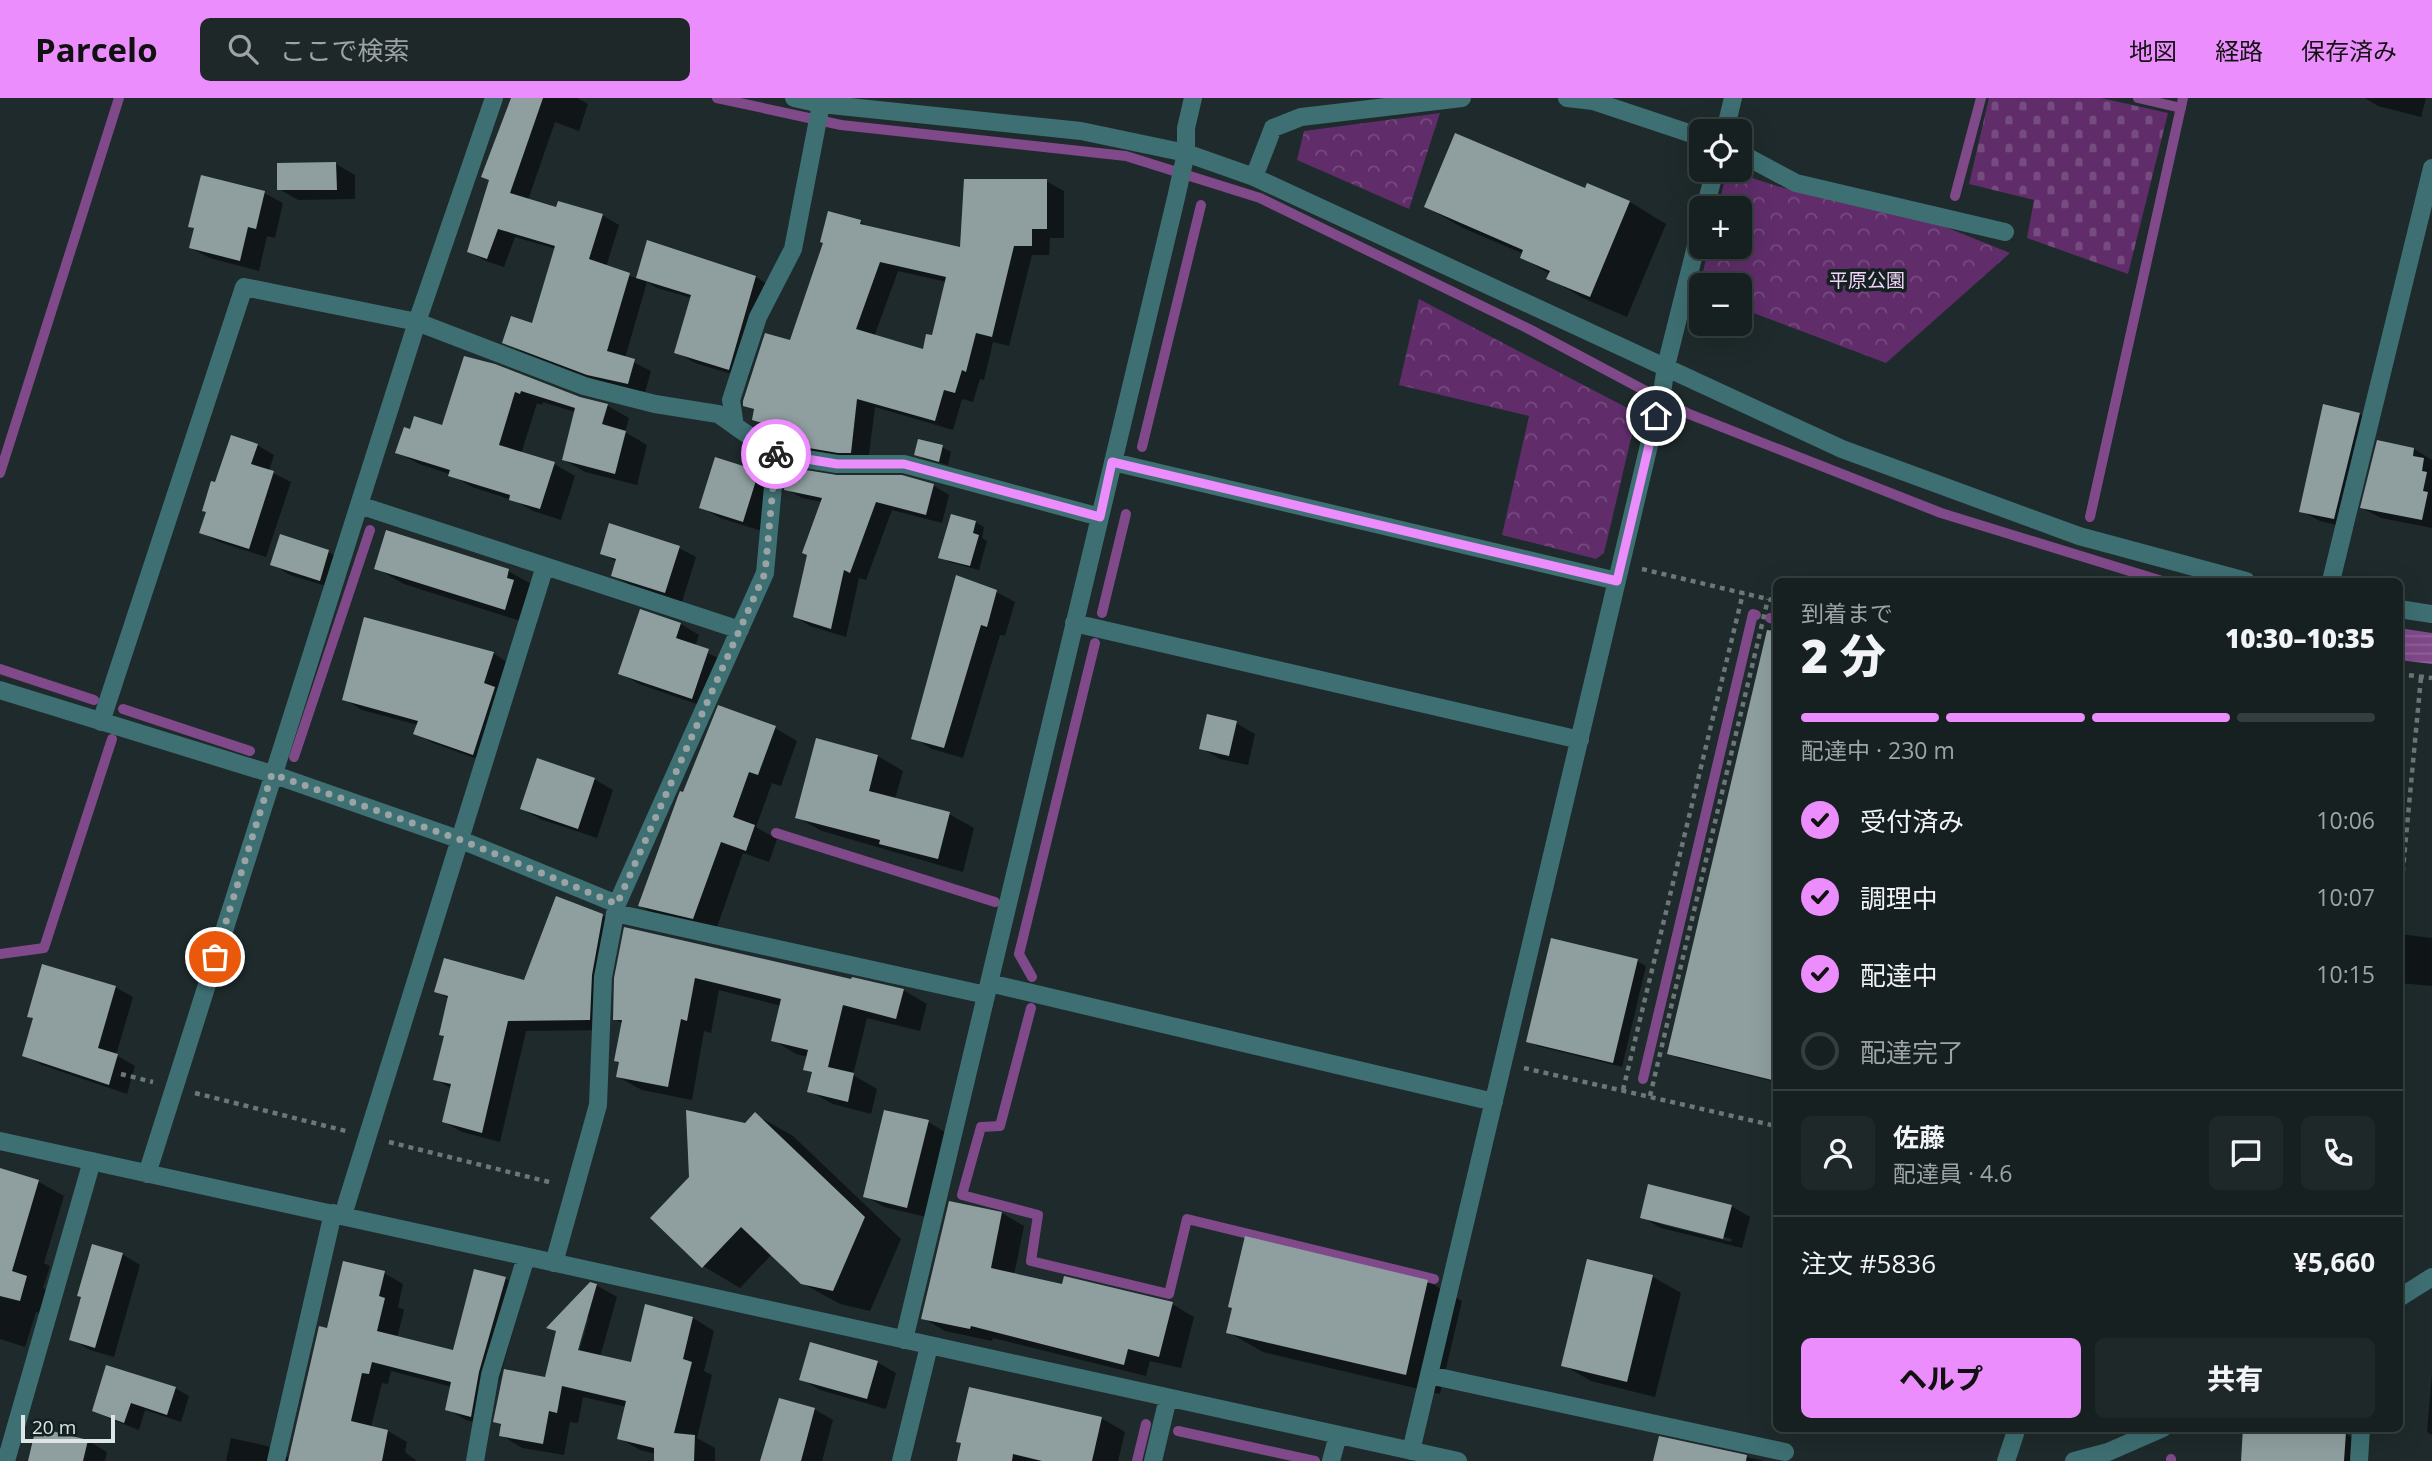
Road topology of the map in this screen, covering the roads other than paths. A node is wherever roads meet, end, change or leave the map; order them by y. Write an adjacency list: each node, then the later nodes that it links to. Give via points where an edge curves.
1 (494, 98): 16 (street)
2 (794, 98): 7 (street)
3 (1193, 98): 10 (street)
4 (1462, 98): 13 (street, via 1301,117 1273,128)
5 (1567, 98): 9 (street, via 1593,101)
6 (1733, 98): 8 (street)
7 (820, 109): 10 (street, via 1081,131); 18 (street, via 793,249 758,317 731,400)
8 (1728, 119)
9 (1689, 133)
10 (1185, 158): 13 (street); 20 (street)
11 (1752, 159): 14 (street, via 1796,183)
12 (2432, 168): 26 (street)
13 (1254, 177): 17 (street)
14 (2005, 232)
15 (1693, 259): 17 (street)
16 (417, 322): 18 (street, via 584,386 718,414); 21 (street); 32 (street, via 244,287)
17 (1666, 366): 24 (street); 25 (street, via 1842,449 2079,536)
18 (735, 426): 19 (street)
19 (776, 454): 22 (street, via 837,464 904,464); 30 (street, via 765,573)
20 (1112, 462): 22 (street); 24 (street)
21 (359, 505): 23 (street); 34 (street)
22 (1100, 517): 29 (street)
23 (545, 566): 30 (street); 35 (street)
24 (1619, 572): 33 (street)
25 (2235, 578)
26 (2332, 578)
27 (2403, 610): 28 (street)
28 (2432, 614)
29 (1074, 624): 33 (street); 37 (street)
30 (740, 630): 36 (street)
31 (0, 690): 32 (street)
32 (101, 722): 34 (street)
33 (1580, 740): 38 (street)
34 (272, 774): 35 (street); 41 (street)
35 (461, 840): 36 (street); 42 (street)
36 (616, 908): 37 (street); 44 (street, via 604,977 597,1105)
37 (987, 989): 38 (street); 47 (street)
38 (1494, 1102): 49 (street)
39 (0, 1141): 40 (street)
40 (92, 1161): 41 (street); 57 (street)
41 (147, 1174): 42 (street)
42 (338, 1214): 43 (street); 58 (street)
43 (526, 1257): 44 (street); 59 (street, via 490,1375)
44 (554, 1263): 47 (street)
45 (2432, 1278): 46 (street)
46 (2403, 1296)
47 (904, 1340): 48 (street)
48 (929, 1346): 50 (street); 60 (street)
49 (1429, 1375): 55 (street); 56 (street)
50 (1168, 1398): 54 (street); 61 (street)
51 (2016, 1432): 64 (street)
52 (2154, 1432): 65 (street)
53 (2361, 1432): 66 (street)
54 (1338, 1435): 55 (street); 62 (street)
55 (1411, 1451): 63 (street)
56 (1785, 1452)
57 (6, 1461)
58 (276, 1461)
59 (475, 1461)
60 (901, 1461)
61 (1153, 1461)
62 (1331, 1461)
63 (1458, 1461)
64 (2006, 1461)
65 (2074, 1461)
66 (2359, 1461)

